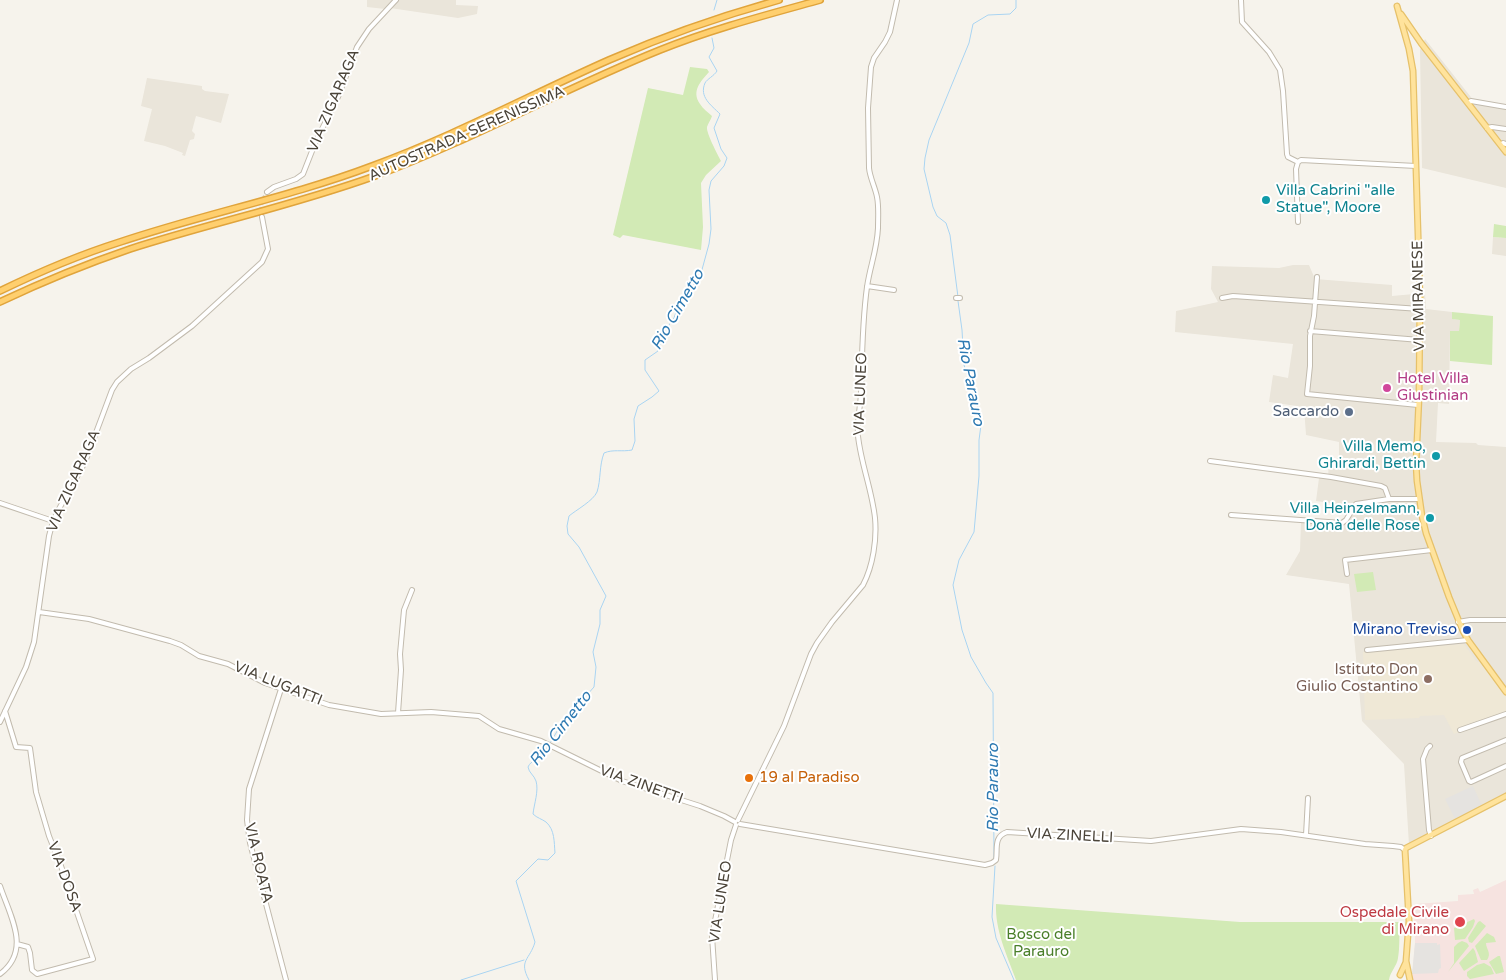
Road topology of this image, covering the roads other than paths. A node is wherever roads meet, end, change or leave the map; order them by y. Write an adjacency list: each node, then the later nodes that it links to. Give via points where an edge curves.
1 (396, 0): 20 (street, VIA ZIGARAGA, via 357,47 303,174)
2 (778, 0): 26 (highway, AUTOSTRADA SERENISSIMA, via 648,44 371,166 122,241)
3 (820, 0): 28 (highway, AUTOSTRADA SERENISSIMA, via 738,22 660,50 445,148 373,177 132,249)
4 (897, 0): 24 (street, VIA LUNEO, via 890,32 874,58 869,78 869,168 876,195 878,227)
5 (1241, 0): 18 (street, via 1242,22 1269,52 1280,70 1287,154)
6 (1394, 0): 7 (main road, VIA MIRANESE)
7 (1397, 6): 8 (main road, VIA MIRANESE); 11 (main road, VIA MIRANESE)
8 (1411, 29): 9 (main road, VIA MIRANESE); 10 (main road, VIA MIRANESE)
9 (1418, 39): 10 (main road); 12 (main road, VIA MIRANESE)
10 (1410, 43): 11 (main road, VIA MIRANESE)
11 (1412, 58): 19 (main road, VIA MIRANESE)
12 (1468, 103): 13 (street); 14 (main road, VIA MIRANESE)
13 (1506, 107)
14 (1487, 128): 15 (street); 16 (main road, VIA MIRANESE)
15 (1506, 129)
16 (1503, 144): 17 (main road, VIA MIRANESE)
17 (1506, 152)
18 (1298, 162): 19 (street, via 1305,159); 22 (street)
19 (1416, 166): 30 (main road, VIA MIRANESE)
20 (267, 192)
21 (262, 217): 39 (street, VIA ZIGARAGA, via 268,249 259,266 180,336 117,382 85,462)
22 (1298, 222)
23 (1317, 278): 29 (street)
24 (867, 286): 25 (street); 62 (street, VIA LUNEO, via 858,423 875,518 869,570 863,584 811,654 784,726)
25 (894, 290)
26 (0, 291)
27 (1222, 298): 29 (street)
28 (0, 302)
29 (1316, 302): 30 (street); 31 (street)
30 (1420, 309): 32 (main road, VIA MIRANESE)
31 (1310, 332): 32 (street); 33 (street, via 1307,394)
32 (1420, 340): 33 (main road, VIA MIRANESE)
33 (1418, 405): 36 (main road, VIA MIRANESE, via 1416,463)
34 (1210, 462): 35 (street, via 1331,476 1382,486)
35 (1389, 499): 36 (street); 38 (street, via 1356,504 1342,523)
36 (1419, 499): 40 (main road, VIA MIRANESE)
37 (0, 503): 39 (street)
38 (1231, 515)
39 (53, 521): 43 (street, VIA ZIGARAGA)
40 (1432, 550): 41 (street, via 1345,560); 45 (main road, VIA MIRANESE)
41 (1347, 574)
42 (412, 590): 52 (street, via 404,610)
43 (39, 612): 49 (street, VIA LUGATTI, via 89,618 170,641 198,656 228,664); 51 (street, VIA ZIGARAGA, via 31,654)
44 (1506, 620): 45 (street)
45 (1458, 622): 46 (main road, VIA MIRANESE)
46 (1468, 640): 47 (street); 48 (main road, VIA MIRANESE)
47 (1367, 650)
48 (1504, 684): 50 (main road, VIA MIRANESE)
49 (281, 689): 52 (street, VIA LUGATTI, via 329,705 381,714); 72 (street, VIA ROATA, via 249,789 247,820 250,843)
50 (1506, 692)
51 (5, 711): 54 (street, VIA ZIGARAGA); 67 (street, VIA DOSA, via 16,747 30,748 36,792 49,836 93,958 36,973 32,970 29,949)
52 (398, 713): 57 (street, VIA LUGATTI, via 476,715 499,729)
53 (1506, 714): 55 (street)
54 (0, 722)
55 (1460, 730)
56 (1506, 740): 59 (street, via 1462,758 1461,762 1471,782)
57 (548, 745): 62 (street, VIA ZINETTI, via 622,780 700,806)
58 (1430, 746): 64 (street, via 1424,760)
59 (1506, 766)
60 (1506, 796): 64 (main road)
61 (1308, 798): 63 (street)
62 (737, 823): 63 (street, VIA ZINELLI, via 985,865 996,860 997,840 1007,832 1151,840 1241,829); 73 (street, VIA LUNEO, via 712,936)
63 (1306, 835): 65 (street, VIA ZINELLI)
64 (1431, 836): 65 (main road)
65 (1405, 850): 68 (main road, via 1409,921)
66 (0, 886): 67 (street)
67 (17, 944): 69 (street, via 10,965)
68 (1406, 961): 70 (main road); 71 (main road)
69 (0, 974)
70 (1399, 978): 71 (main road, via 1405,974)
71 (1409, 978)
72 (286, 980)
73 (716, 980)

